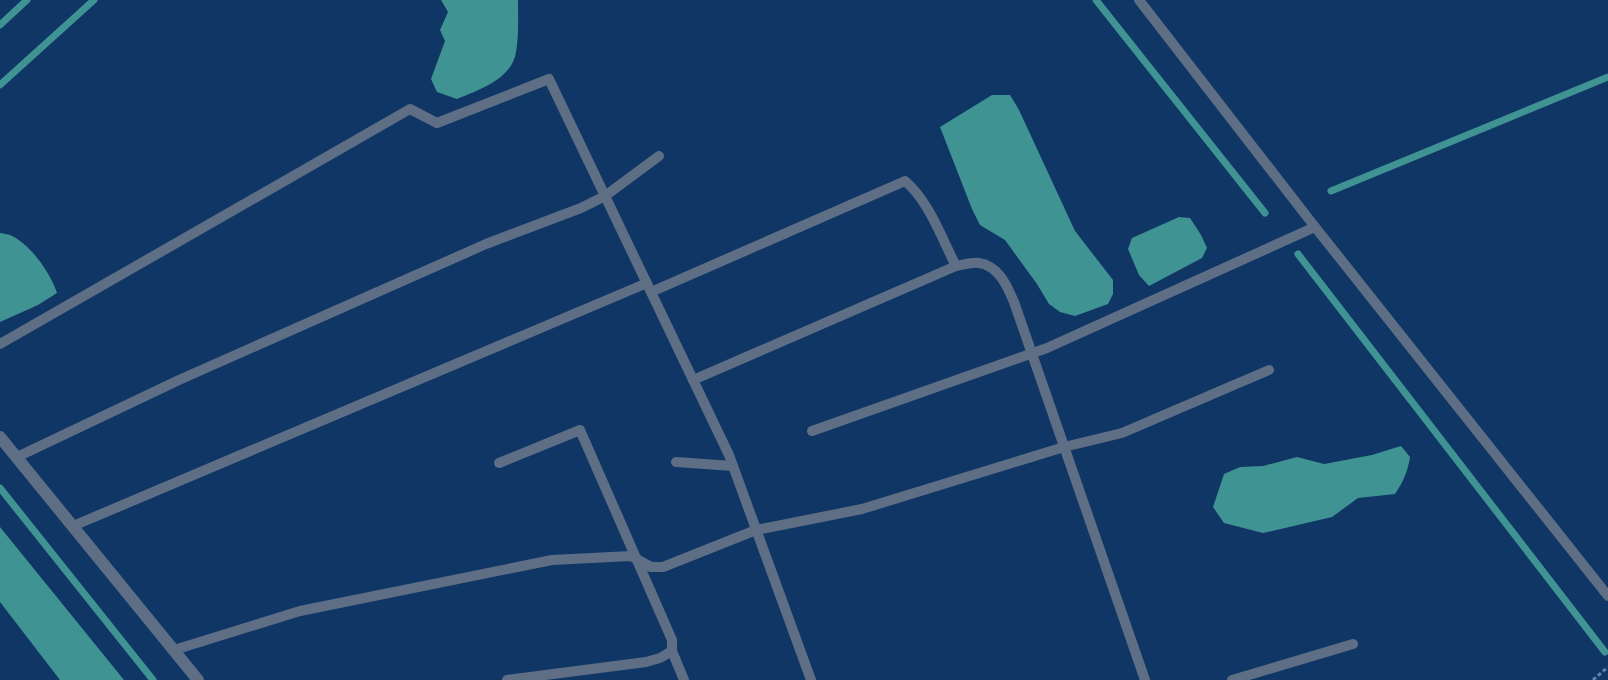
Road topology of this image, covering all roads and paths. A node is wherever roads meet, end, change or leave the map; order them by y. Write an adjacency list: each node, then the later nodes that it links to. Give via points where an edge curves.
1 (1139, 0): 4 (lane)
2 (660, 156): 3 (lane)
3 (605, 196): 6 (lane); 7 (lane, via 549,79 438,123 410,109); 14 (lane, via 486,244 188,376)
4 (1315, 227): 8 (lane); 21 (lane)
5 (956, 266): 6 (lane, via 916,190 906,181); 8 (lane, via 978,263 992,267 1005,282); 10 (lane)
6 (649, 288): 10 (lane); 18 (lane)
7 (0, 344)
8 (1032, 353): 11 (lane); 13 (lane)
9 (1269, 370): 13 (lane, via 1122,433)
10 (693, 380): 17 (lane)
11 (812, 431)
12 (0, 437): 14 (street)
13 (1064, 447): 19 (lane, via 862,509); 30 (lane)
14 (17, 457): 18 (street)
15 (676, 462): 17 (lane)
16 (499, 463): 20 (lane, via 580,430)
17 (733, 466): 19 (lane)
18 (73, 526): 23 (street)
19 (756, 530): 20 (lane, via 663,567 651,567); 29 (lane)
20 (636, 559): 23 (lane, via 631,556 552,560 300,611); 24 (lane, via 672,640)
21 (1608, 596)
22 (1353, 644): 31 (lane)
23 (174, 650): 26 (street)
24 (672, 652): 27 (lane, via 646,662); 28 (lane)
25 (1608, 666): 32 (path)
26 (198, 680)
27 (507, 680)
28 (684, 680)
29 (811, 680)
30 (1145, 680)
31 (1232, 680)
32 (1593, 680)

